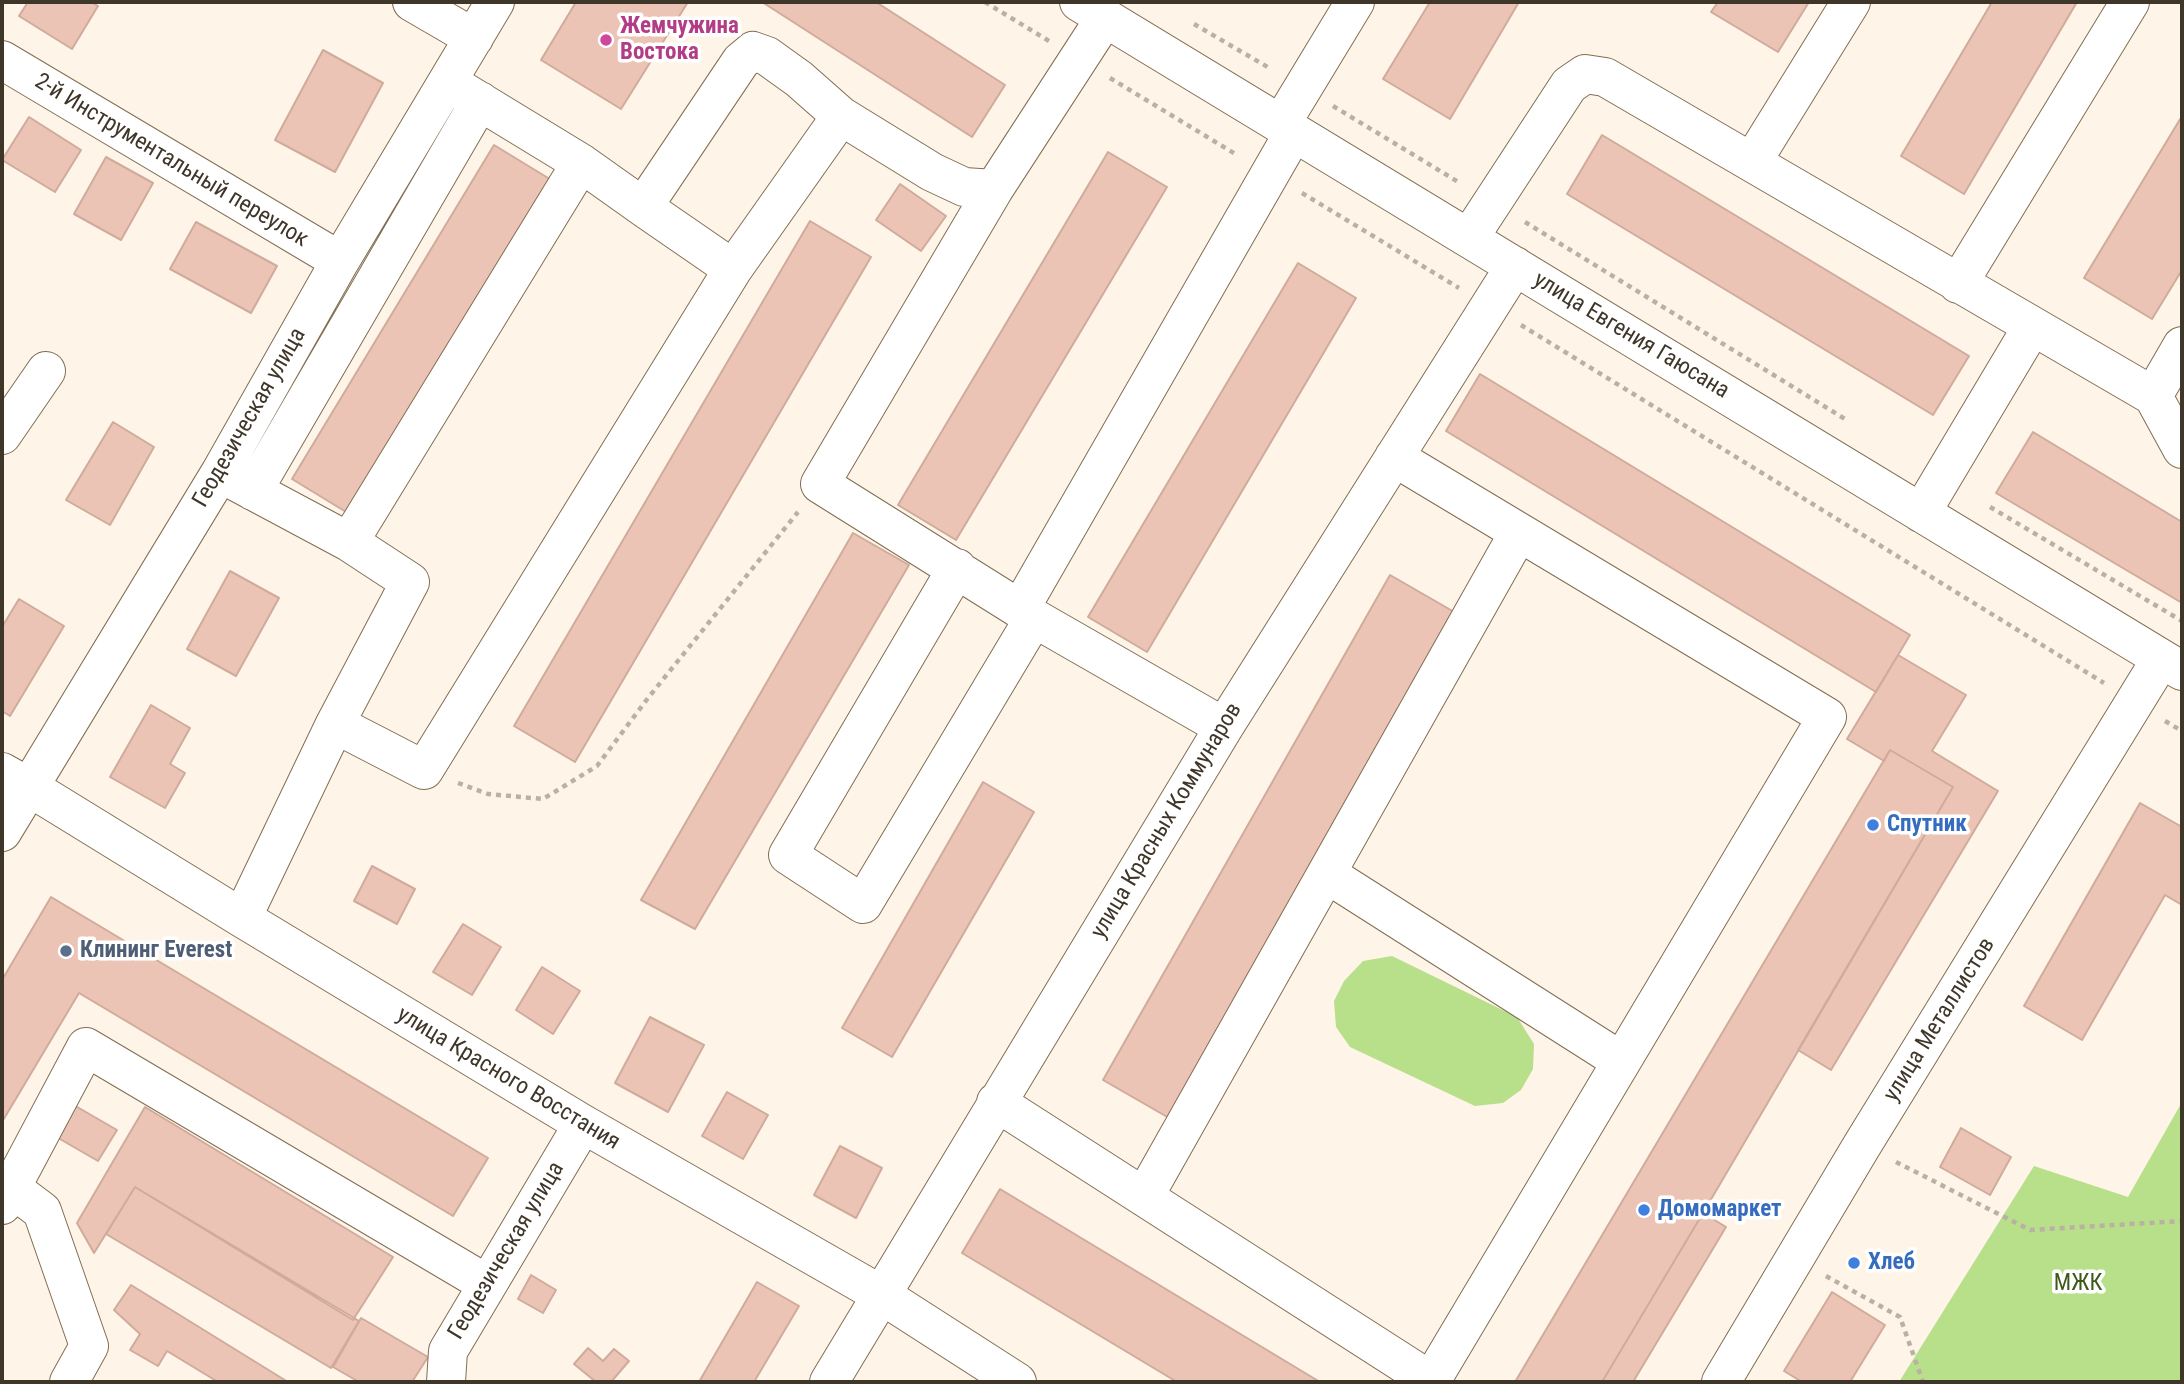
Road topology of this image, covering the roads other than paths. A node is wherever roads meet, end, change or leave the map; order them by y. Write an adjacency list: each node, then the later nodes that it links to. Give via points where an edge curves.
1 (412, 2): 7 (street)
2 (495, 2): 7 (street, Геодезическая улица)
3 (1354, 2): 12 (street, via 1303,88)
4 (1851, 2): 13 (street)
5 (2130, 2): 21 (street)
6 (1092, 10): 12 (street, улица Евгения Гаюсана); 15 (street, via 1078,59)
7 (474, 38): 9 (street, Геодезическая улица)
8 (2, 60): 18 (street, 2-й Инструментальный переулок)
9 (448, 82): 10 (street); 18 (street, Геодезическая улица)
10 (480, 101): 14 (street); 29 (street)
11 (841, 116): 15 (street, via 932,172 964,187); 16 (street, via 799,79 753,51 741,61); 20 (street)
12 (1287, 128): 17 (street, улица Евгения Гаюсана); 34 (street, via 1270,174)
13 (1752, 162): 17 (street, via 1605,77 1585,74 1569,85); 21 (street)
14 (581, 163): 16 (street); 32 (street)
15 (994, 189): 33 (street, via 820,484)
16 (643, 207): 20 (street)
17 (1469, 238): 19 (street, улица Евгения Гаюсана)
18 (340, 261): 29 (street, Геодезическая улица)
19 (1515, 266): 28 (street, улица Красных Коммунаров); 30 (street, улица Евгения Гаюсана)
20 (733, 269): 36 (street, via 424,770)
21 (1958, 284): 22 (street)
22 (2032, 327): 25 (street); 30 (street)
23 (2182, 346): 25 (street)
24 (46, 371): 26 (street)
25 (2153, 396): 27 (street)
26 (2, 435)
27 (2182, 449)
28 (1394, 457): 31 (street); 37 (street, улица Красных Коммунаров)
29 (236, 482): 32 (street); 38 (street, Геодезическая улица)
30 (1921, 513): 35 (street, улица Евгения Гаюсана)
31 (1519, 533): 40 (street); 42 (street, via 1826,717)
32 (349, 542): 36 (street, via 410,582)
33 (957, 568): 34 (street); 34 (street, via 788,855 863,904)
34 (1027, 613): 37 (street)
35 (2172, 665): 53 (street, улица Металлистов, via 2135,702)
36 (335, 724): 41 (street)
37 (1224, 727): 43 (street, улица Красных Коммунаров)
38 (16, 779): 39 (street, Геодезическая улица); 41 (street, улица Красного Восстания)
39 (2, 832)
40 (1327, 874): 42 (street); 46 (street)
41 (242, 918): 44 (street, улица Красного Восстания)
42 (1622, 1060): 46 (street, via 1431,1381)
43 (996, 1102): 46 (street); 48 (street, улица Красных Коммунаров)
44 (583, 1124): 47 (street, Геодезическая улица); 48 (street, улица Красного Восстания)
45 (5, 1191): 47 (street, via 86,1047); 49 (street, via 41,1211 89,1346)
46 (1144, 1197)
47 (487, 1284): 50 (street, Геодезическая улица, via 447,1351)
48 (880, 1294): 51 (street, улица Красных Коммунаров); 52 (street, улица Красного Восстания)
49 (69, 1382)
50 (446, 1382)
51 (829, 1382)
52 (1017, 1382)
53 (1721, 1382)

